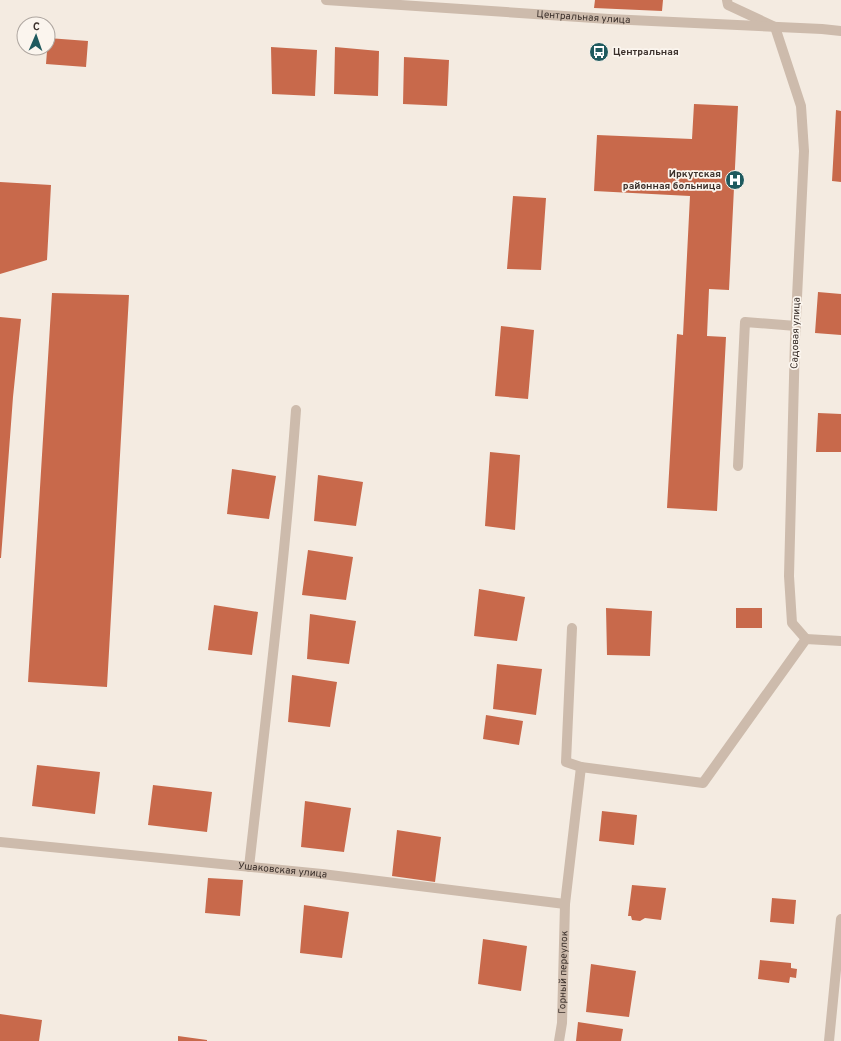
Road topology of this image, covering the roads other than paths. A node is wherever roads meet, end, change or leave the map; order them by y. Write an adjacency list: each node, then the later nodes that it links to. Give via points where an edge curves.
1 (326, 0): 3 (street, Центральная улица)
2 (727, 0): 3 (street, via 728,5)
3 (775, 27): 4 (street, Центральная улица); 5 (street, Садовая улица, via 801,106 804,151)
4 (841, 31)
5 (796, 326): 7 (street, via 745,322); 9 (street, Садовая улица, via 789,576 792,623)
6 (296, 410): 13 (street, via 292,477)
7 (738, 466)
8 (572, 628): 11 (street, via 566,762)
9 (806, 639): 10 (street); 11 (street, via 703,783)
10 (841, 641)
11 (581, 767): 14 (street, Горный переулок)
12 (0, 842): 13 (street, Ушаковская улица)
13 (249, 867): 14 (street, Ушаковская улица)
14 (565, 904): 16 (street, Горный переулок, via 562,1023)
15 (841, 919): 17 (street)
16 (559, 1041)
17 (829, 1041)

